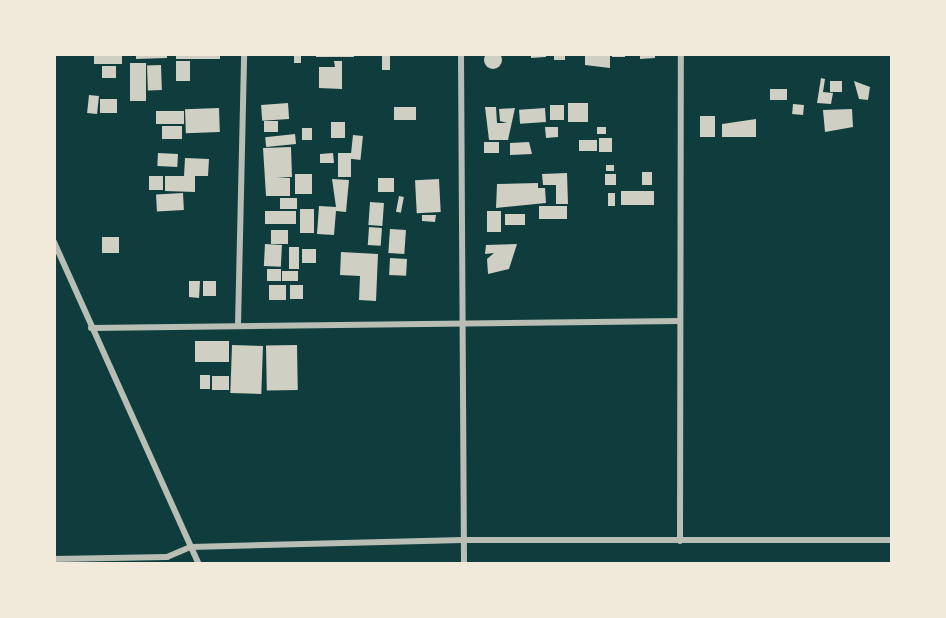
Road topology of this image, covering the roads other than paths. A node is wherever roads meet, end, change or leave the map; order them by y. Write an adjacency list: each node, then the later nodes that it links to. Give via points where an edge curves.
1 (244, 54): 6 (street)
2 (461, 54): 7 (street)
3 (681, 54): 5 (street)
4 (54, 242): 8 (street)
5 (681, 321): 7 (street); 11 (street)
6 (238, 325): 7 (street); 8 (street)
7 (459, 325): 9 (street)
8 (91, 328): 12 (street)
9 (463, 540): 11 (street); 12 (street); 15 (street)
10 (892, 540): 11 (street)
11 (680, 541)
12 (191, 547): 13 (street, via 166,557); 14 (street)
13 (54, 559)
14 (199, 564)
15 (464, 564)

